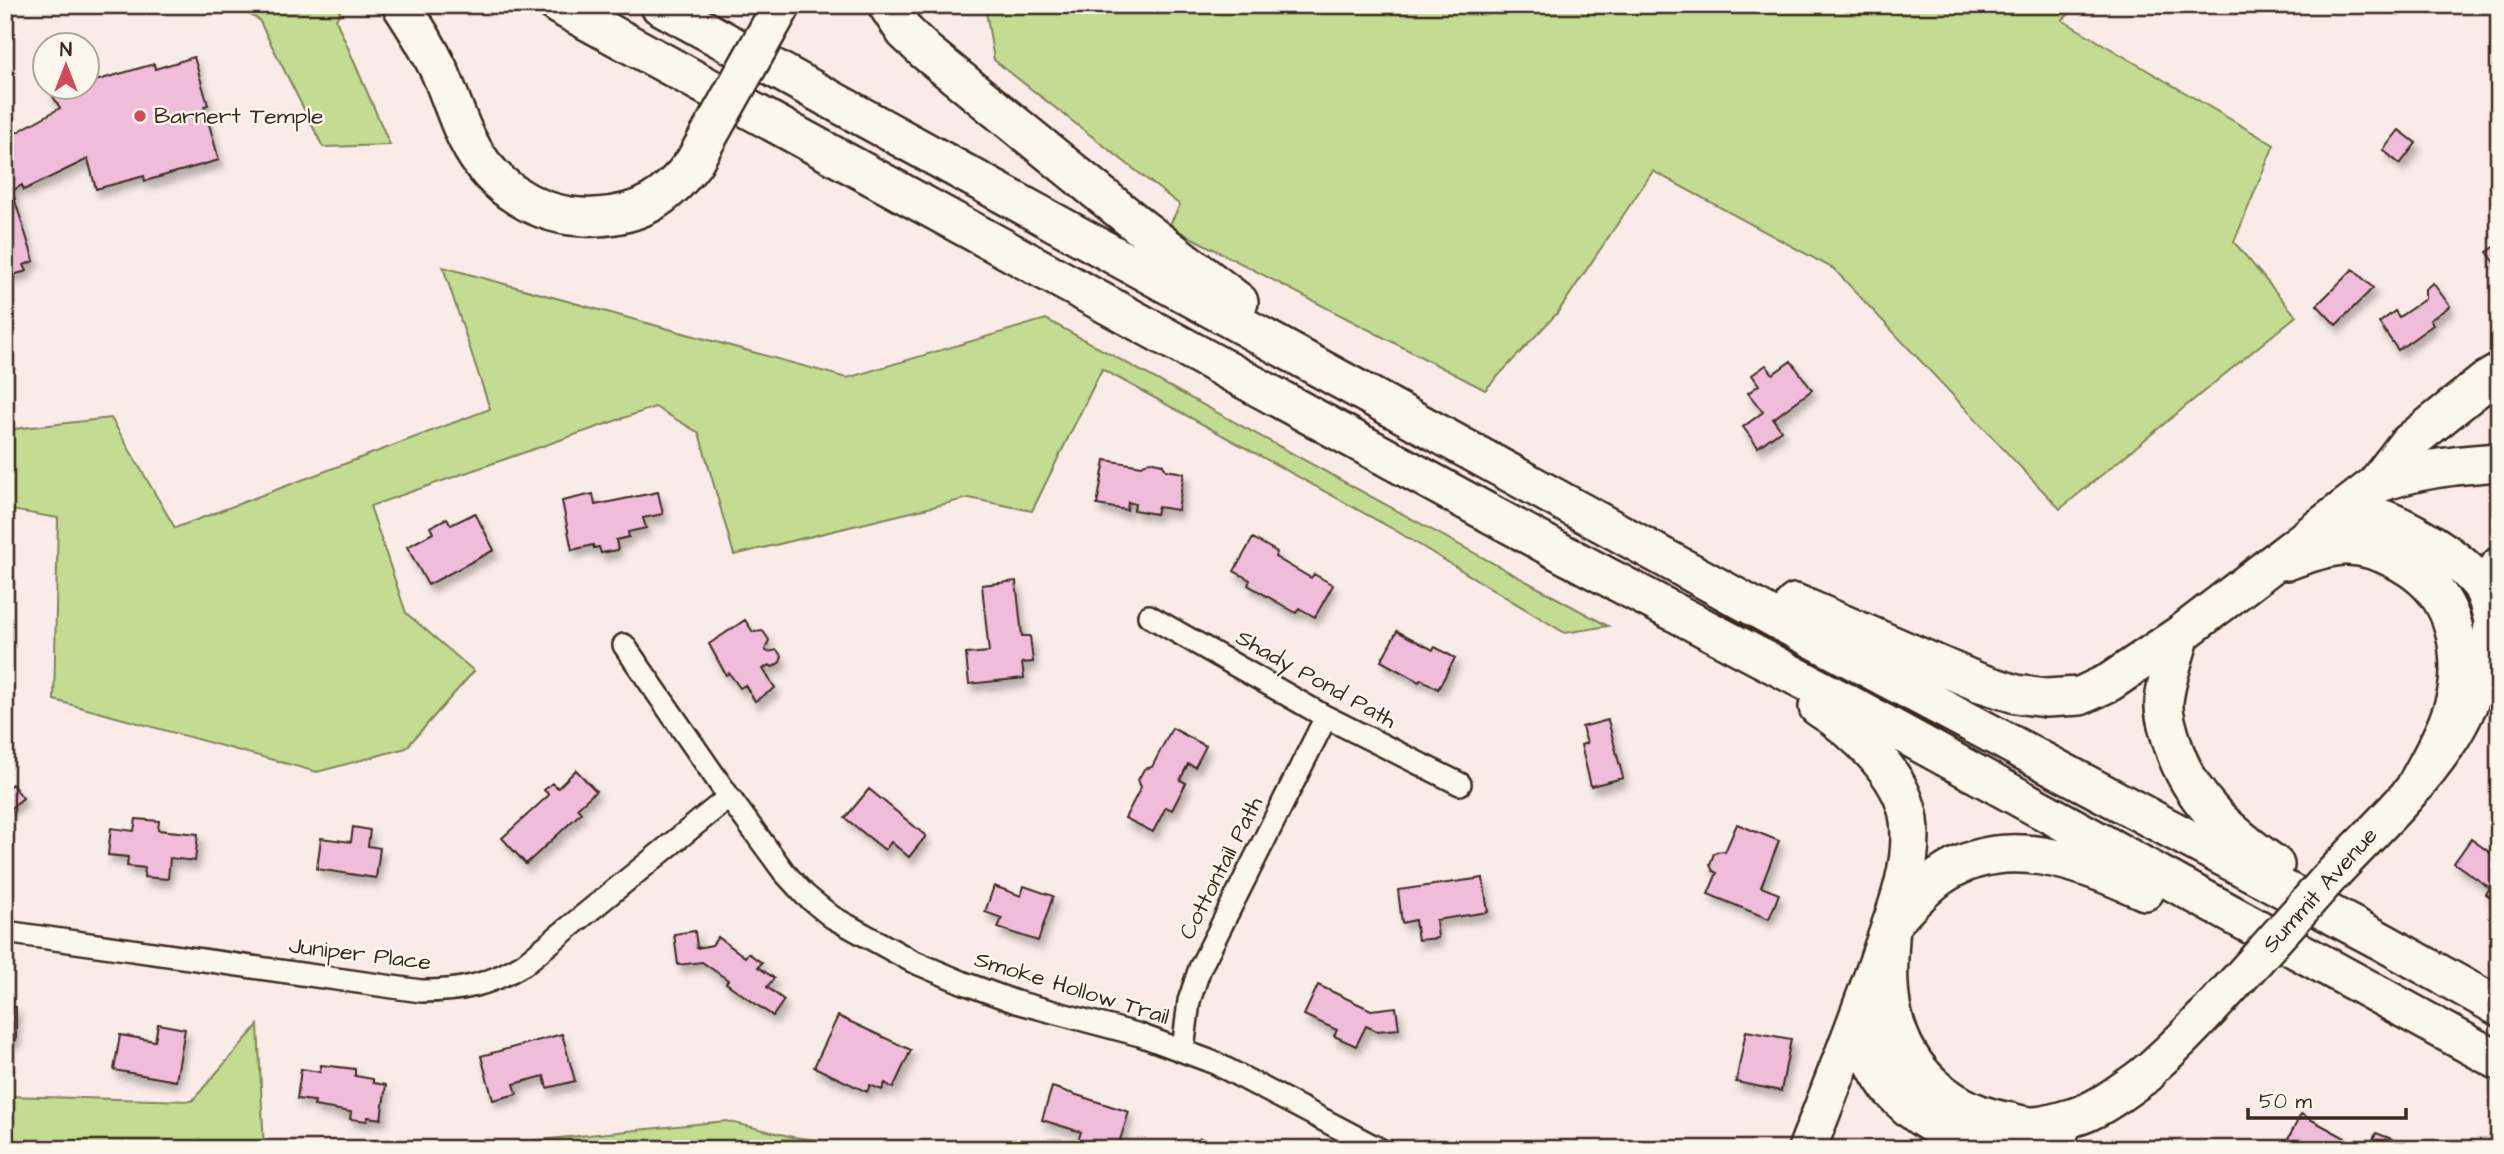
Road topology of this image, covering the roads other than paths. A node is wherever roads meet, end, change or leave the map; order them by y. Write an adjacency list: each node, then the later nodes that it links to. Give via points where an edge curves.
1 (401, 5): 4 (highway, bridge, via 427,47 480,161 505,187 537,208 586,218 631,212 670,191 694,162)
2 (558, 5): 12 (highway)
3 (659, 5): 7 (highway)
4 (782, 5)
5 (887, 5): 7 (highway, via 915,43 1112,204)
6 (2499, 373): 10 (highway, via 2406,445)
7 (1375, 397): 9 (highway)
8 (2499, 462): 10 (highway, via 2430,469)
9 (1530, 482): 17 (highway, via 1828,618 2016,694 2080,696 2110,682); 25 (highway)
10 (2375, 485): 11 (highway)
11 (2332, 519): 14 (highway); 16 (highway, via 2359,514 2391,521 2423,537 2480,585)
12 (1562, 553): 23 (highway, via 1822,710 1879,760 1895,782 1909,819 1909,851); 29 (highway, via 1845,702)
13 (2499, 565): 16 (main road, Summit Avenue)
14 (2263, 571): 17 (highway); 21 (highway, via 2302,555 2343,546 2377,551 2409,566 2434,587 2450,617 2459,674 2448,719)
15 (1149, 616): 19 (street, Shady Pond Path)
16 (2494, 626): 21 (main road, Summit Avenue, via 2469,705 2448,744)
17 (2181, 634): 25 (highway, via 2164,706 2178,765 2194,792 2249,846)
18 (624, 645): 22 (street, Smoke Hollow Trail)
19 (1326, 717): 20 (street, Shady Pond Path); 28 (street, Cottontail Path, via 1200,968 1189,1000)
20 (1460, 784)
21 (2416, 785): 30 (main road, Summit Avenue, bridge)
22 (729, 797): 24 (street, Juniper Place, via 524,964 477,986 451,991 421,991); 28 (street, Smoke Hollow Trail, via 805,895 863,936 912,961 1016,1002)
23 (1891, 924): 27 (highway); 29 (highway, via 1941,876 1978,858 2046,855 2076,862 2162,899); 30 (highway, via 1888,982 1898,1030 1911,1060 1957,1106 1991,1119 2032,1126 2076,1117)
24 (5, 932)
25 (2383, 942): 26 (highway)
26 (2499, 1007)
27 (1856, 1022): 33 (highway); 34 (highway, via 1891,1090 1920,1117 1984,1147)
28 (1182, 1050): 32 (street, Smoke Hollow Trail)
29 (2499, 1061)
30 (2147, 1074): 31 (main road, Summit Avenue)
31 (2052, 1141): 34 (highway)
32 (1379, 1149)
33 (1807, 1149)
34 (2016, 1149)

